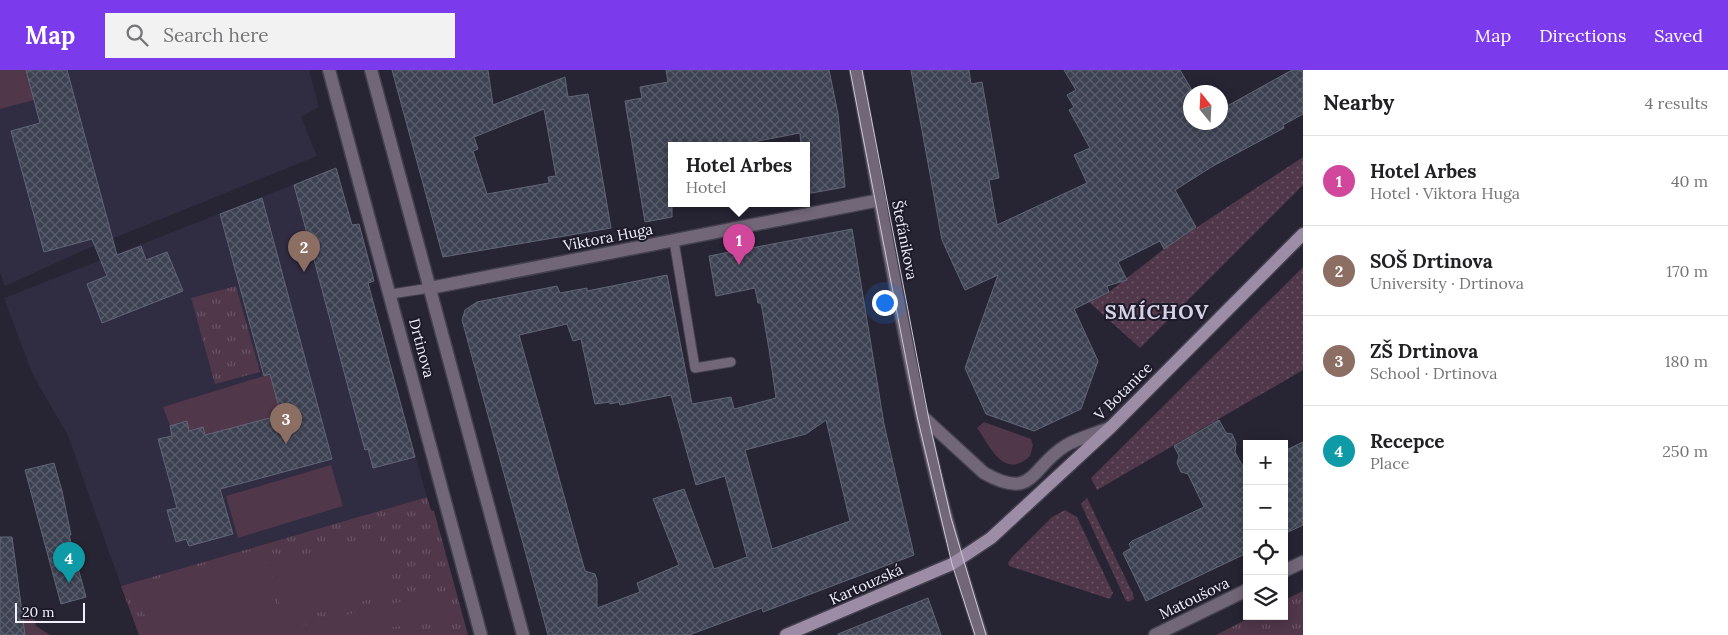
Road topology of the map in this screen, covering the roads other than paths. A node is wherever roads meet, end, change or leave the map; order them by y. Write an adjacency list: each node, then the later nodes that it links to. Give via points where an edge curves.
1 (330, 70): 8 (street, Drtinova)
2 (371, 70): 7 (street, Drtinova)
3 (856, 70): 4 (street, Štefánikova)
4 (880, 200): 6 (street, Viktora Huga); 10 (street, Štefánikova)
5 (1303, 234): 11 (main road, V Botanice)
6 (674, 241): 7 (street, Viktora Huga); 9 (lane, via 695,368)
7 (430, 288): 8 (lane); 17 (street, Drtinova)
8 (391, 294): 16 (street, Drtinova)
9 (731, 362)
10 (922, 416): 11 (street, via 984,473 1014,485 1026,482 1065,446); 12 (street, Štefánikova)
11 (1111, 427): 12 (main road, V Botanice, via 1002,528)
12 (958, 560): 18 (main road, Kartouzská); 19 (street, Štefánikova)
13 (1303, 562): 14 (street)
14 (1288, 569)
15 (1243, 592): 20 (street, Matoušova)
16 (481, 635)
17 (523, 635)
18 (786, 635)
19 (981, 635)
20 (1155, 635)

